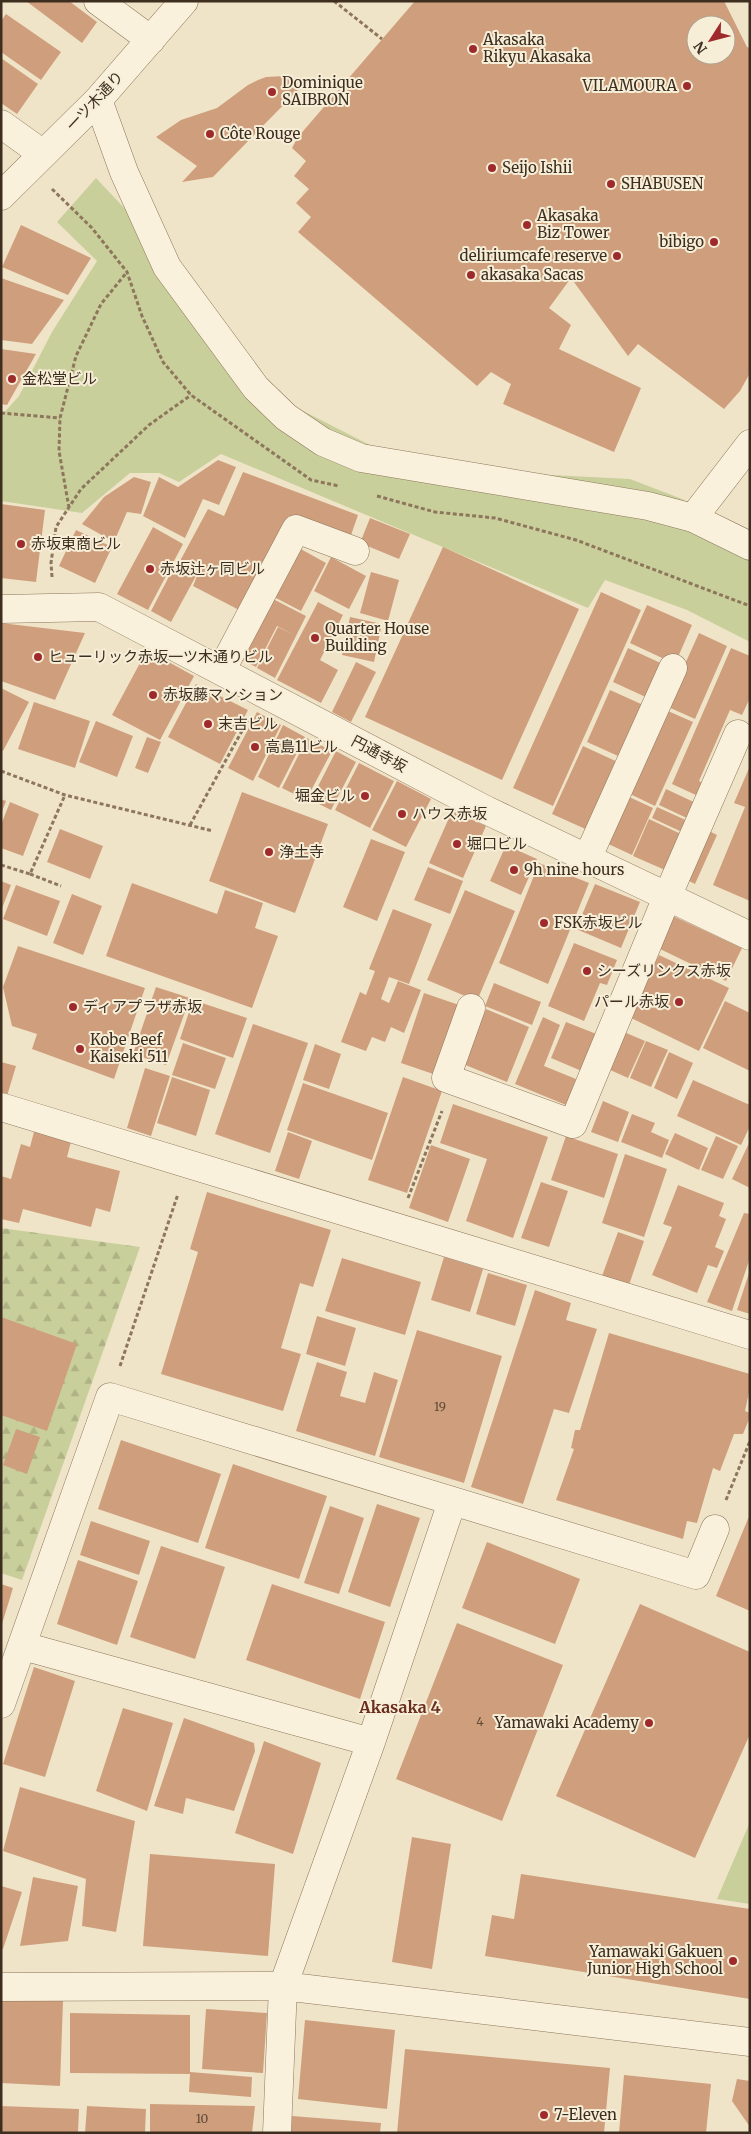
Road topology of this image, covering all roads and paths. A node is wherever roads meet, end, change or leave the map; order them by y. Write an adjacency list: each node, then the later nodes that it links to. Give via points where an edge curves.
1 (98, 1): 4 (street)
2 (184, 1): 4 (street, 一ツ木通り)
3 (334, 1): 5 (path)
4 (151, 40): 6 (street, 一ツ木通り)
5 (382, 40)
6 (98, 100): 8 (street, 一ツ木通り); 16 (street, via 124,172 167,267 256,388 286,417 322,442 362,458 648,506)
7 (1, 124): 8 (street)
8 (43, 154): 9 (street, 一ツ木通り)
9 (1, 196)
10 (127, 272): 13 (path, via 101,304 76,356)
11 (191, 396): 15 (path, via 149,425 115,456 81,489)
12 (1, 413): 13 (path)
13 (60, 418): 15 (path, via 59,451)
14 (750, 444): 16 (street)
15 (69, 508): 19 (path, via 56,527 51,563)
16 (693, 518): 17 (street)
17 (750, 546)
18 (355, 551): 22 (street, via 296,529)
19 (53, 608): 20 (street, 円通寺坂); 22 (street, 円通寺坂, via 99,607)
20 (1, 609)
21 (674, 668): 29 (street)
22 (221, 671): 23 (street, 円通寺坂)
23 (263, 693): 27 (path); 29 (street, 円通寺坂)
24 (738, 734): 33 (street)
25 (1, 771): 26 (path)
26 (65, 795): 27 (path); 31 (path)
27 (190, 826): 28 (path)
28 (213, 831)
29 (587, 859): 33 (street, 円通寺坂)
30 (1, 865): 31 (path)
31 (30, 874): 32 (path)
32 (62, 886)
33 (667, 896): 34 (street, 円通寺坂); 36 (street, via 573,1124)
34 (750, 936)
35 (471, 1008): 36 (street, via 446,1078)
36 (454, 1080): 39 (path)
37 (1, 1107): 38 (street)
38 (188, 1163): 39 (street); 41 (path)
39 (396, 1227): 40 (street)
40 (750, 1334)
41 (110, 1397): 43 (street); 45 (street)
42 (750, 1441): 44 (path)
43 (452, 1502): 44 (street, via 696,1575); 47 (street)
44 (715, 1529)
45 (23, 1646): 46 (street); 47 (street)
46 (1, 1704)
47 (371, 1742): 48 (street)
48 (283, 1986): 49 (street); 50 (street); 51 (street)
49 (1, 1987)
50 (750, 2042)
51 (277, 2133)

